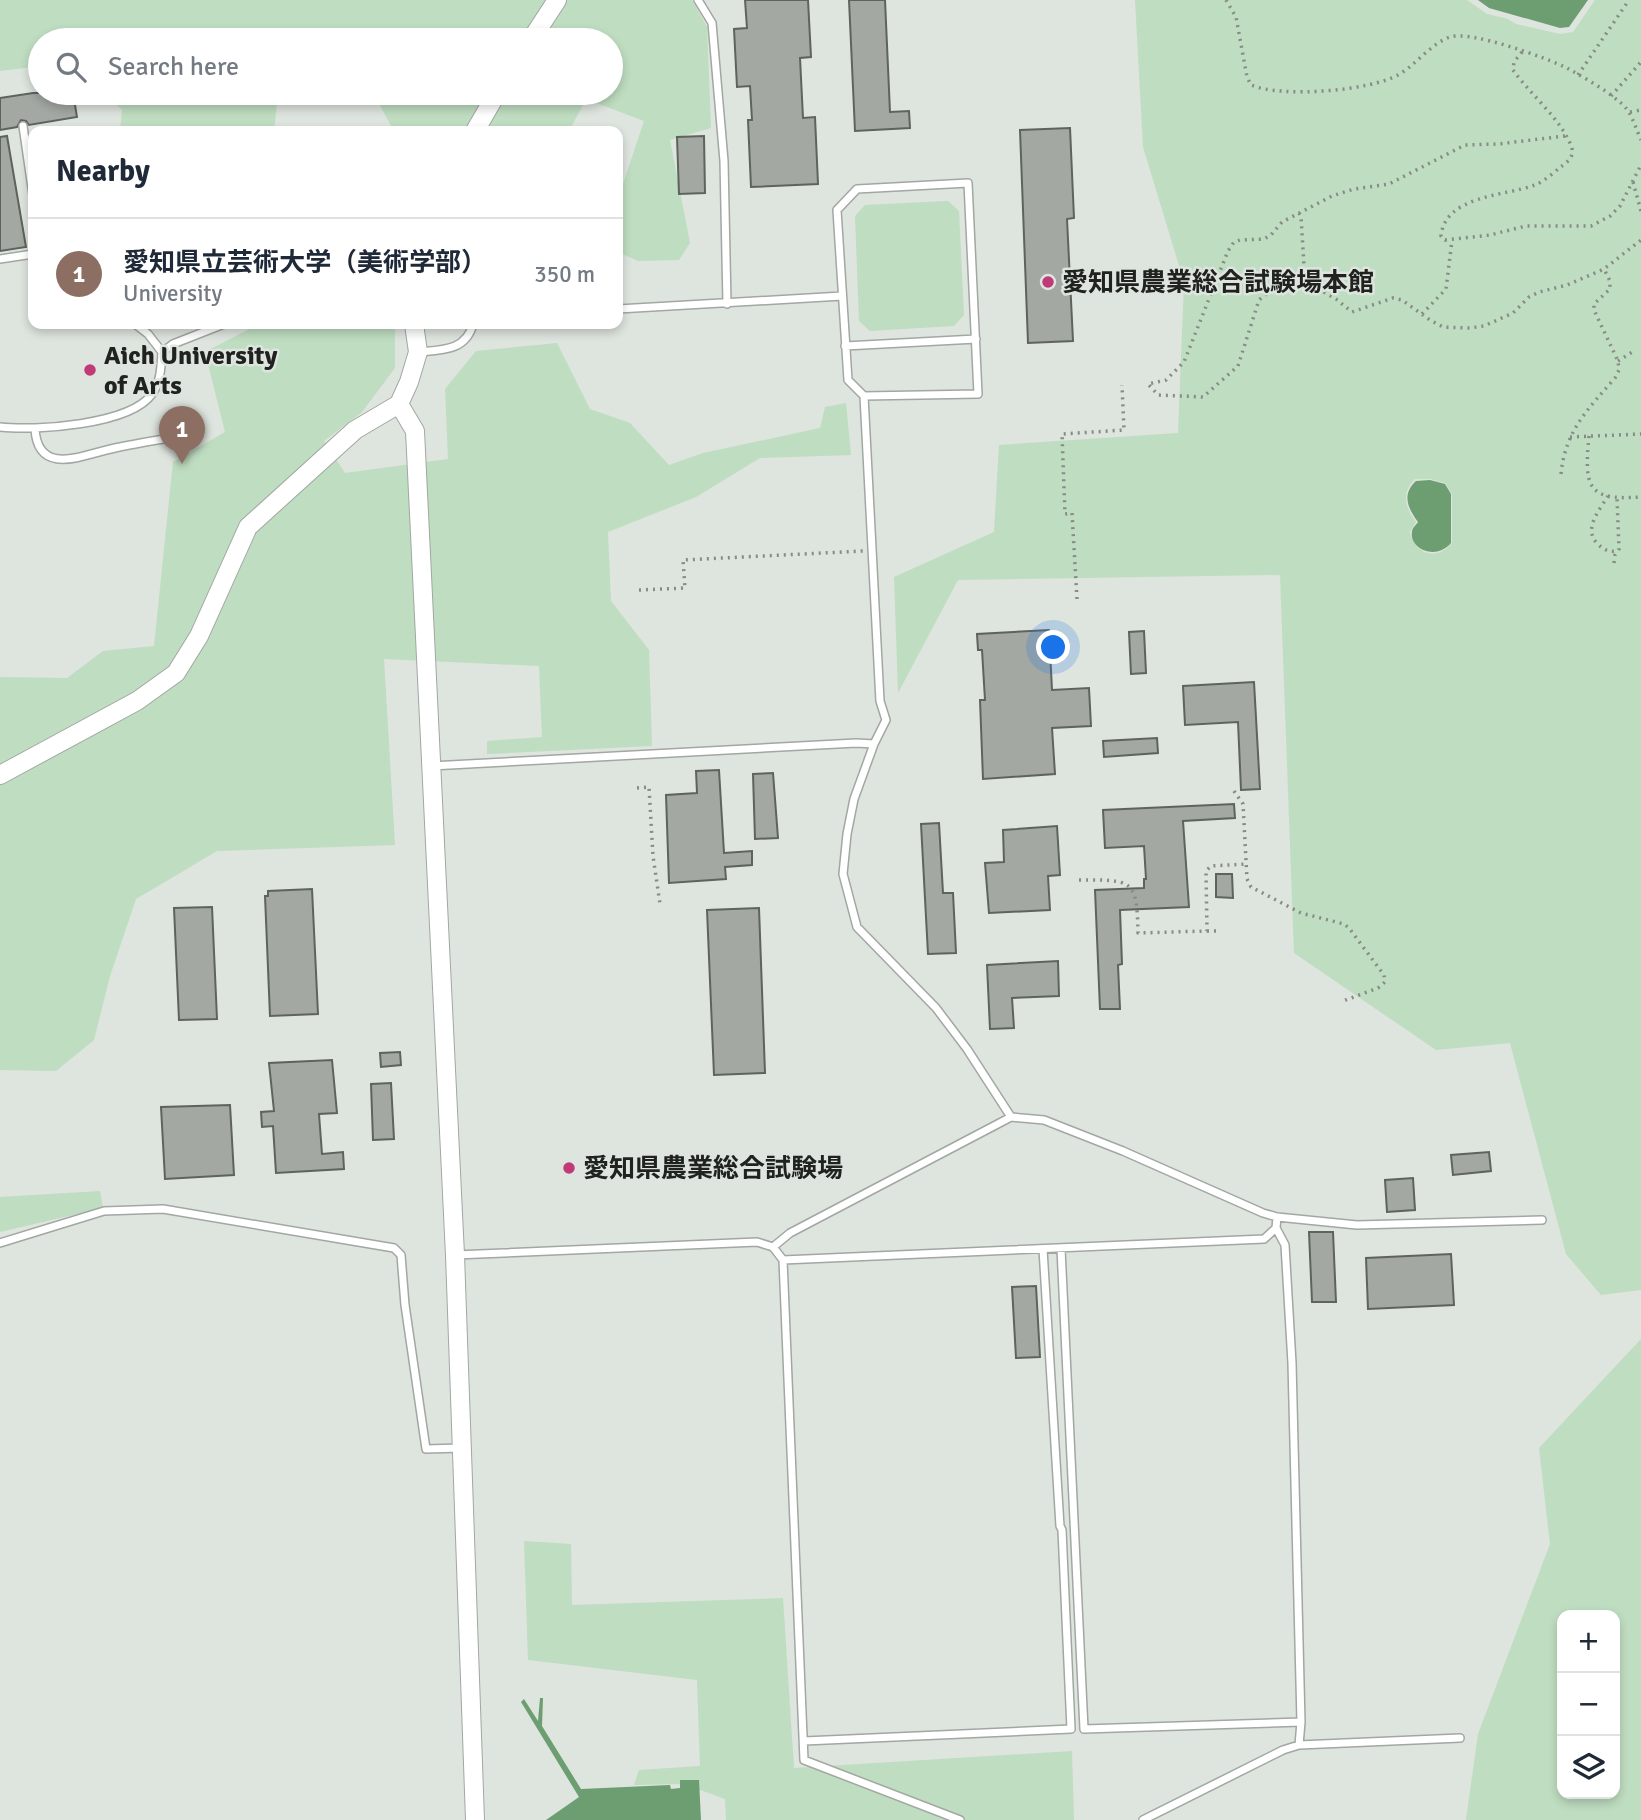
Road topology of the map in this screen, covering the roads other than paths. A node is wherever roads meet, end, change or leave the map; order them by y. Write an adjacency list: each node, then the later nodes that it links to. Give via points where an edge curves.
1 (557, 0): 3 (street)
2 (698, 0): 11 (lane, via 712,23 724,161)
3 (539, 28)
4 (490, 105): 6 (street)
5 (23, 126): 7 (lane)
6 (478, 126)
7 (28, 160)
8 (28, 255): 9 (lane)
9 (0, 259)
10 (842, 296): 11 (lane); 17 (lane, via 837,210 857,188 968,183); 18 (lane)
11 (727, 304): 12 (lane)
12 (623, 309)
13 (142, 329): 19 (lane)
14 (211, 329): 19 (lane)
15 (415, 329): 20 (street)
16 (472, 329): 20 (lane, via 450,350)
17 (976, 339): 18 (lane); 21 (lane, via 978,394)
18 (845, 346): 21 (lane, via 848,380)
19 (162, 352): 24 (lane, via 158,382 139,407 67,426)
20 (418, 352): 22 (street)
21 (864, 396): 26 (lane, via 880,701 886,720)
22 (398, 404): 27 (street, via 415,432); 28 (street, via 355,430 248,527 199,636 176,673 136,701)
23 (0, 427): 24 (lane)
24 (35, 429): 25 (lane, via 38,446 59,459)
25 (170, 438)
26 (874, 744): 27 (lane); 29 (lane, via 854,799 843,874 857,926 936,1008)
27 (430, 766): 37 (street)
28 (0, 775)
29 (1011, 1117): 30 (lane, via 1044,1120); 34 (lane, via 790,1233)
30 (1277, 1217): 31 (lane, via 1357,1225); 32 (lane)
31 (1542, 1220)
32 (1276, 1227): 36 (lane, via 1264,1239); 40 (lane, via 1285,1245 1292,1363)
33 (0, 1243): 39 (lane, via 104,1211 163,1209 394,1248 401,1255 426,1449)
34 (773, 1247): 37 (lane, via 757,1242); 38 (lane)
35 (1043, 1249): 36 (lane); 38 (lane); 42 (lane, via 1071,1729)
36 (1061, 1249): 40 (lane, via 1084,1728)
37 (455, 1255): 39 (street)
38 (783, 1260): 42 (lane)
39 (462, 1448): 44 (street)
40 (1301, 1722): 43 (lane)
41 (1460, 1738): 43 (lane)
42 (804, 1741): 45 (lane, via 804,1760)
43 (1298, 1745): 46 (lane)
44 (475, 1820)
45 (960, 1820)
46 (1143, 1820)

